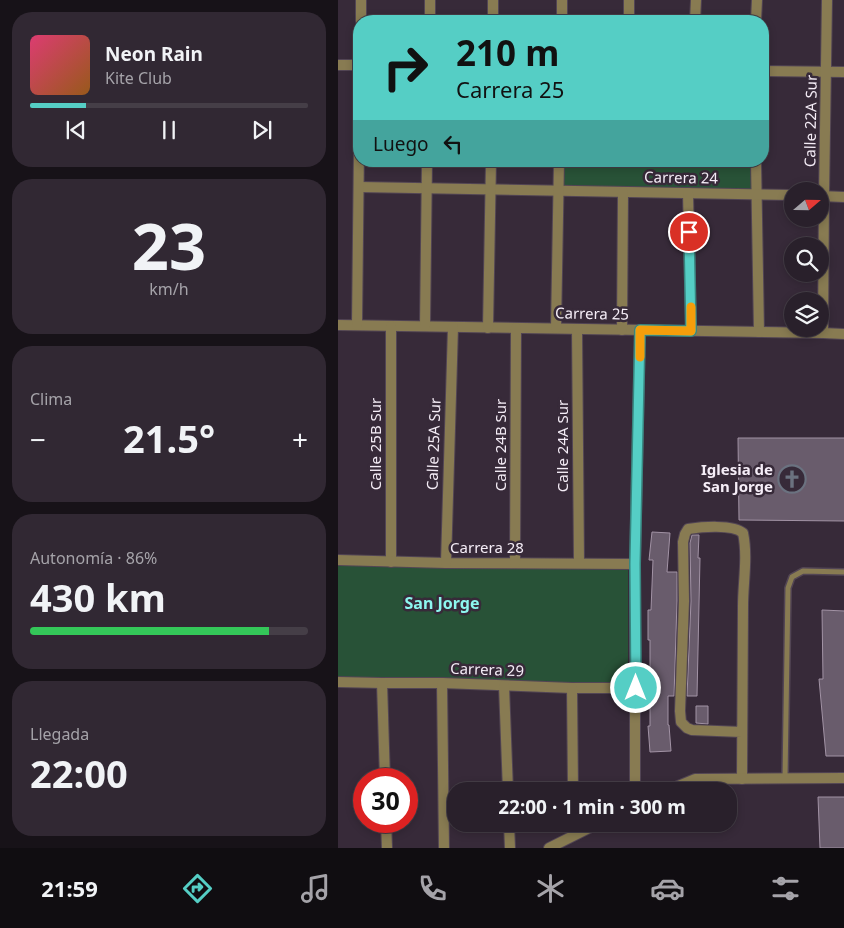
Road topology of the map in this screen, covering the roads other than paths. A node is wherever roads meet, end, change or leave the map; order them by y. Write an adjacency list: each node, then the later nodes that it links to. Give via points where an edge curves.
1 (361, 0): 9 (street)
2 (430, 0): 10 (street)
3 (493, 0): 11 (street)
4 (562, 0): 12 (street)
5 (629, 0): 13 (street)
6 (696, 0): 14 (street)
7 (757, 0): 15 (street)
8 (827, 0): 19 (street, Calle 22A Sur)
9 (361, 15)
10 (430, 15)
11 (493, 15)
12 (562, 15)
13 (629, 15)
14 (696, 15)
15 (756, 15)
16 (338, 65): 17 (street)
17 (353, 65)
18 (769, 71): 19 (street)
19 (827, 72): 20 (street); 26 (street, Calle 22A Sur)
20 (844, 72)
21 (359, 167): 27 (street)
22 (427, 167): 28 (street)
23 (491, 167): 29 (street)
24 (559, 167): 30 (street)
25 (756, 167): 33 (street)
26 (823, 182)
27 (359, 187): 28 (street, Carrera 24); 40 (street)
28 (427, 188): 29 (street, Carrera 24); 42 (street)
29 (490, 190): 30 (street, Carrera 24); 44 (street)
30 (559, 191): 31 (street, Carrera 24); 46 (street)
31 (623, 192): 32 (street, Carrera 24); 48 (street)
32 (688, 193): 33 (street, Carrera 24); 50 (street)
33 (756, 194): 34 (street, Carrera 24); 51 (street)
34 (784, 195)
35 (829, 196): 36 (street)
36 (844, 197)
37 (822, 228): 38 (street, Calle 22A Sur)
38 (822, 292)
39 (338, 325): 40 (street, Carrera 25)
40 (357, 325): 41 (street, Carrera 25)
41 (391, 326): 42 (street, Carrera 25); 56 (street, Calle 25B Sur)
42 (425, 326): 43 (street, Carrera 25)
43 (453, 327): 44 (street, Carrera 25); 57 (street, Calle 25A Sur)
44 (488, 328): 45 (street, Carrera 25)
45 (516, 328): 46 (street, Carrera 25); 58 (street, Calle 24B Sur)
46 (556, 328): 47 (street, Carrera 25)
47 (577, 329): 48 (street, Carrera 25); 59 (street, Calle 24A Sur)
48 (622, 330): 49 (street, Carrera 25)
49 (640, 330): 50 (street, Carrera 25); 60 (street)
50 (691, 331): 51 (street, Carrera 25)
51 (759, 332): 52 (street, Carrera 25)
52 (784, 332)
53 (829, 333): 54 (street, Carrera 25)
54 (844, 334)
55 (338, 560): 56 (street, Carrera 28)
56 (392, 562): 57 (street, Carrera 28)
57 (446, 563): 58 (street, Carrera 28)
58 (516, 563): 59 (street, Carrera 28)
59 (579, 563): 60 (street, Carrera 28)
60 (635, 564): 67 (street)
61 (844, 572): 72 (lane, via 803,571 792,576 788,588)
62 (338, 682): 64 (street, Carrera 29)
63 (442, 683): 64 (street, Carrera 29); 65 (street, Carrera 29); 83 (street)
64 (382, 684): 69 (street)
65 (504, 686): 66 (street, Carrera 29); 73 (street)
66 (572, 688): 67 (street, Carrera 29); 74 (street)
67 (636, 688): 75 (street)
68 (742, 732): 68 (street, via 743,533 732,528 696,528 688,530 683,542 681,722 692,730); 71 (street)
69 (385, 768)
70 (844, 778): 72 (street)
71 (742, 779): 72 (street); 76 (street)
72 (785, 779)
73 (508, 782)
74 (573, 782)
75 (636, 782)
76 (691, 782)
77 (509, 832): 84 (street)
78 (574, 832): 81 (street)
79 (582, 832): 81 (street)
80 (386, 833): 82 (street)
81 (574, 836): 85 (street)
82 (387, 848)
83 (444, 848)
84 (510, 848)
85 (549, 848)

